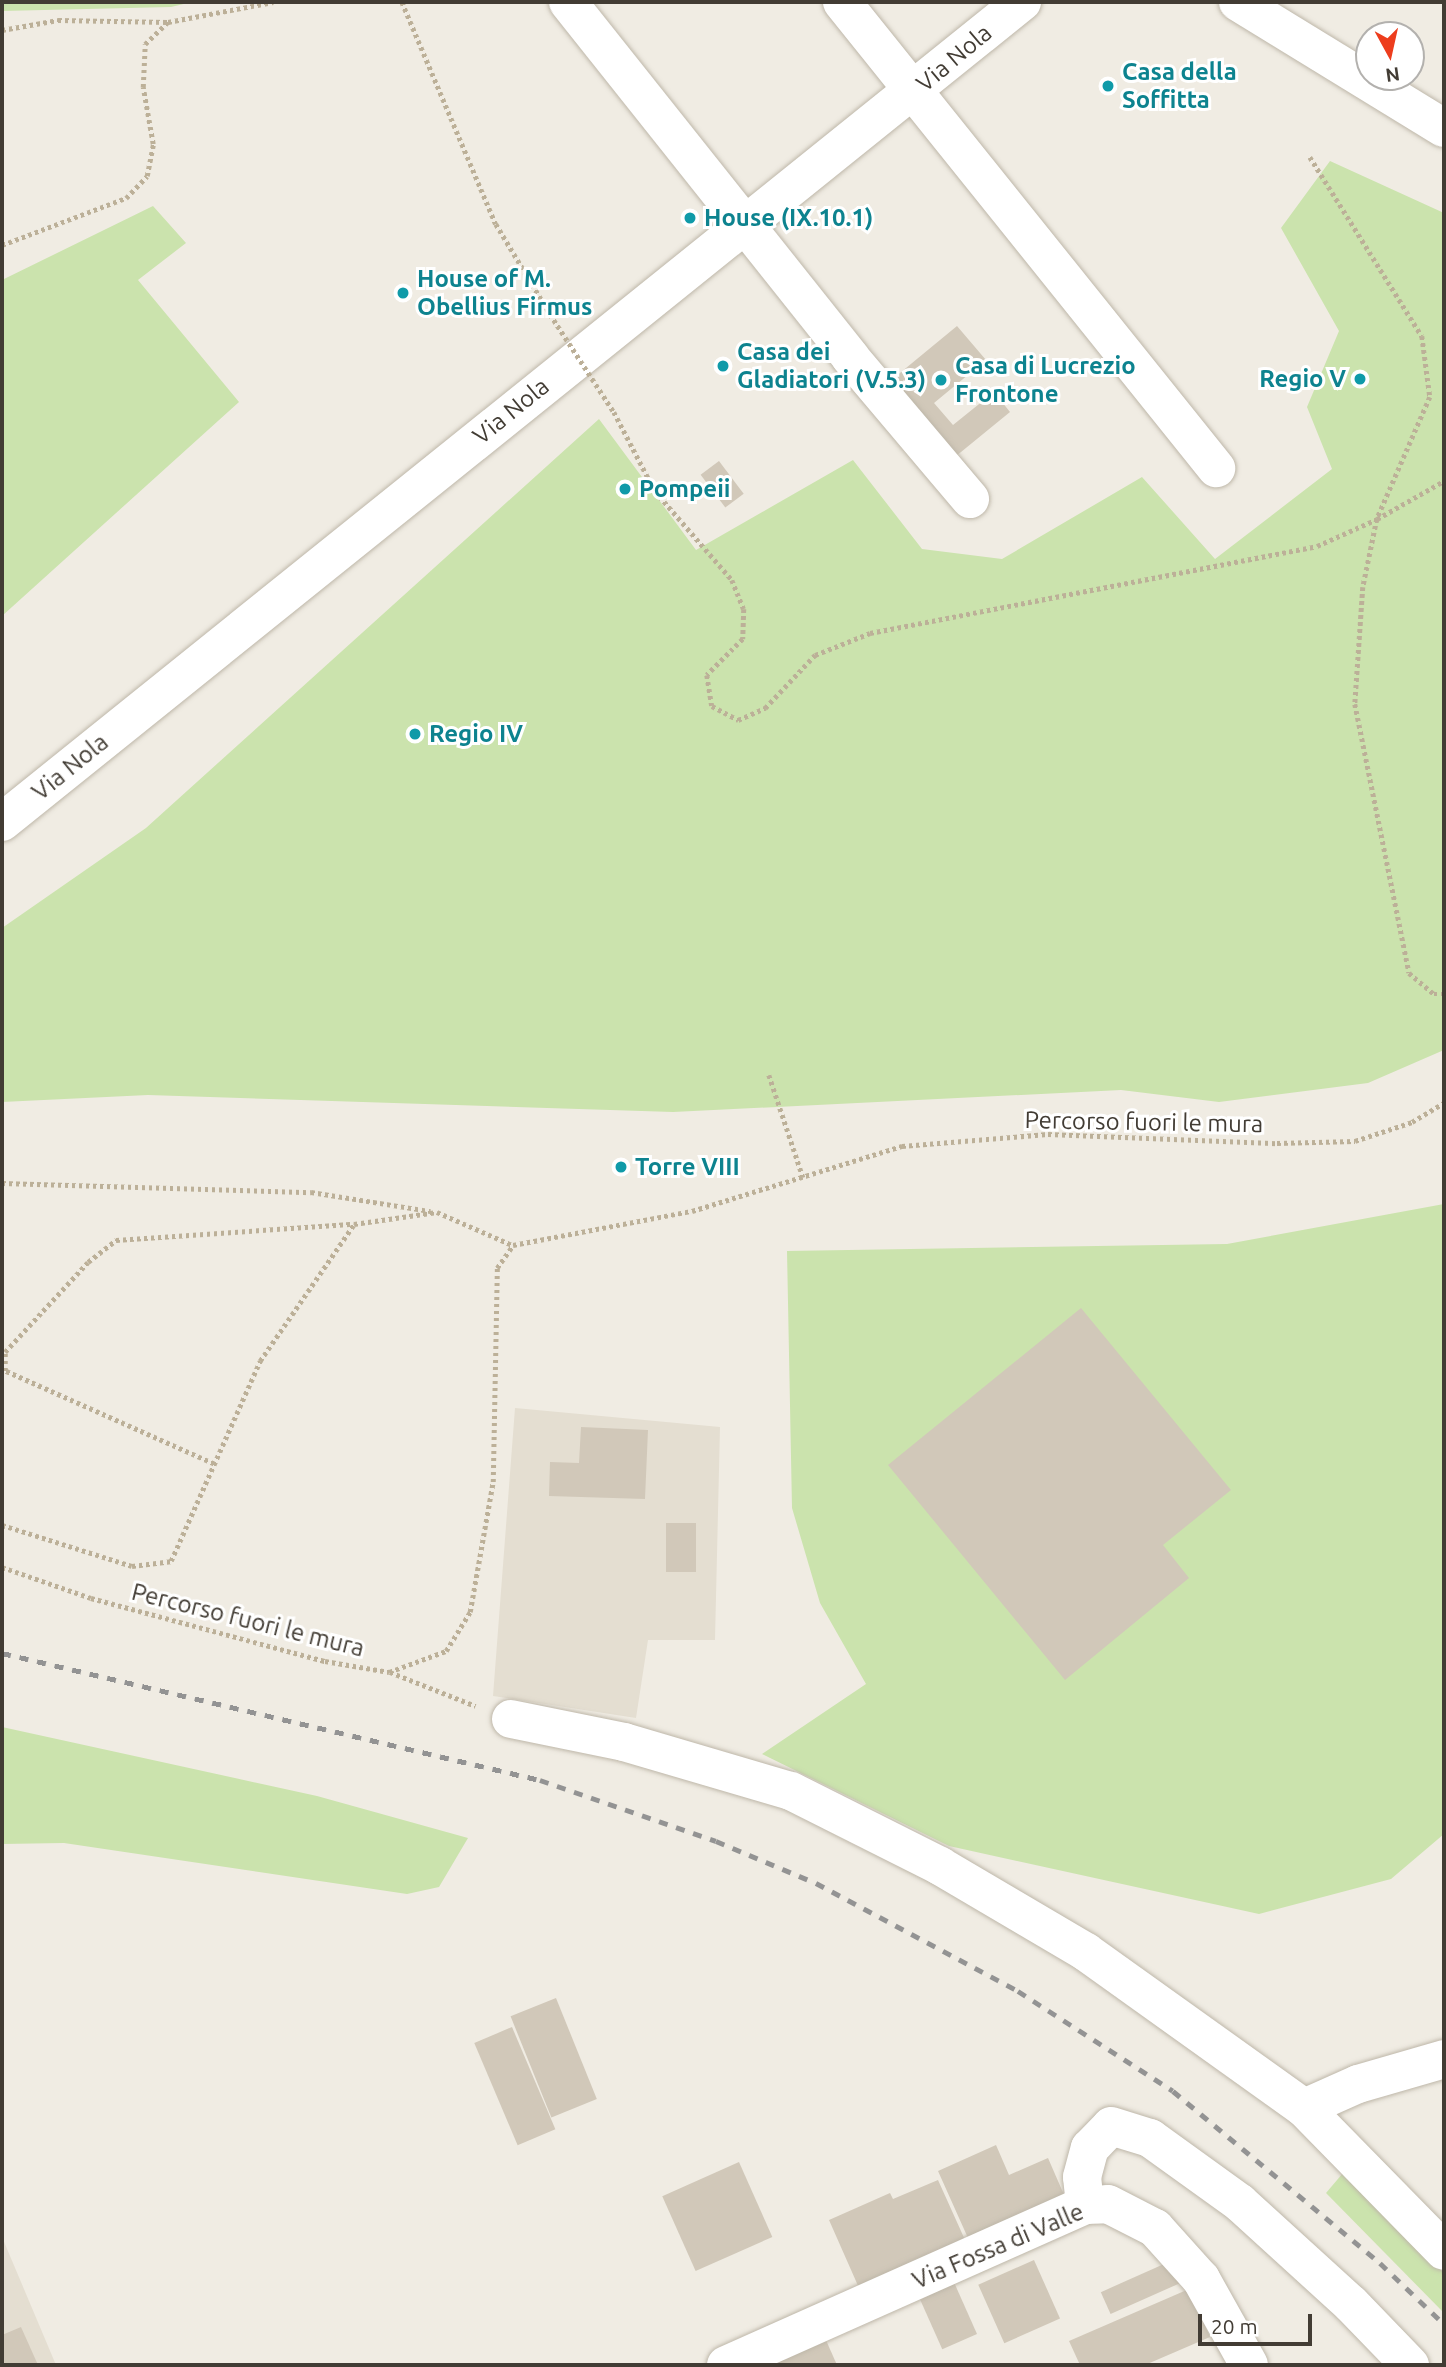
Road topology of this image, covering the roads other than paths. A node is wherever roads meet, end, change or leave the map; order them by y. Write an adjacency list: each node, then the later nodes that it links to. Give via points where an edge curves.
1 (568, 2): 7 (street)
2 (842, 2): 5 (street)
3 (1022, 2): 5 (street, Via Nola)
4 (1238, 2): 6 (street)
5 (914, 91): 7 (street, Via Nola); 8 (street)
6 (1444, 128)
7 (746, 222): 9 (street, via 850,357); 10 (street, Via Nola)
8 (1216, 468)
9 (970, 499)
10 (2, 822)
11 (511, 1719): 13 (street, via 624,1742 791,1791 940,1866 1086,1952)
12 (1444, 2059): 13 (street, via 1358,2084)
13 (1304, 2108): 15 (street)
14 (1086, 2205): 16 (street, Via Fossa di Valle); 17 (street, Via Fossa di Valle, via 1108,2204 1155,2228 1201,2279); 18 (street, via 1082,2176 1090,2148 1111,2126 1150,2138 1240,2203)
15 (1444, 2251)
16 (726, 2365)
17 (1249, 2365)
18 (1410, 2365)

